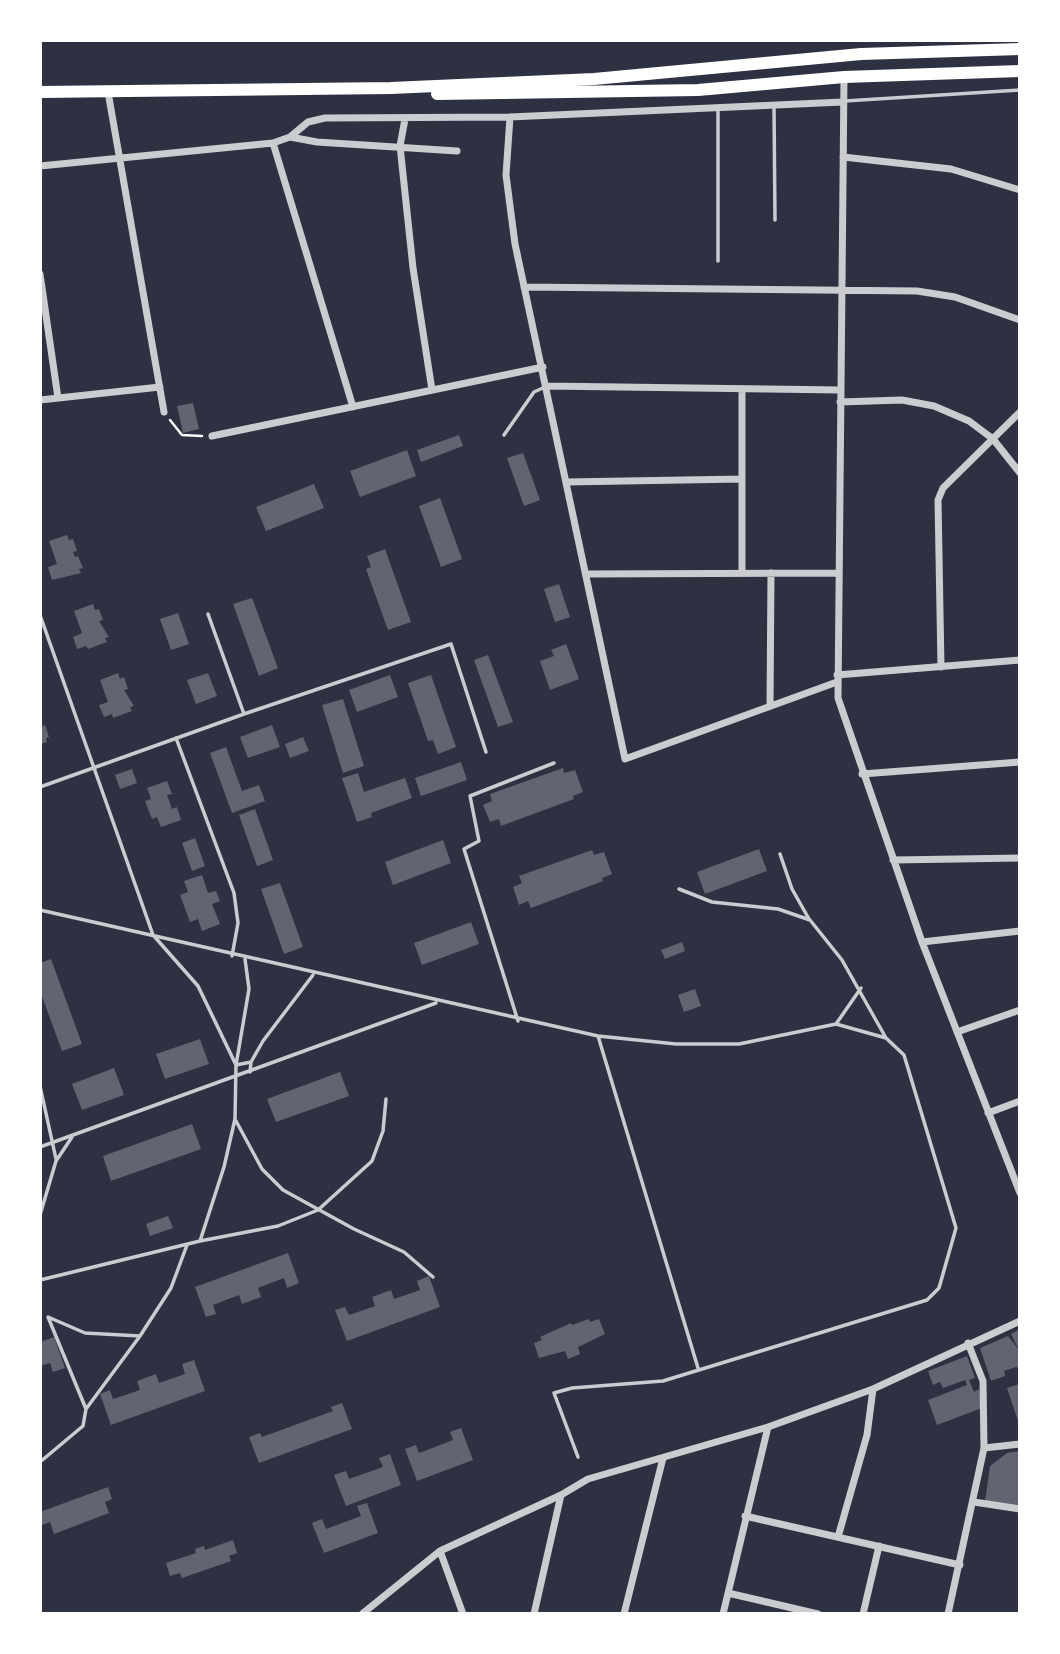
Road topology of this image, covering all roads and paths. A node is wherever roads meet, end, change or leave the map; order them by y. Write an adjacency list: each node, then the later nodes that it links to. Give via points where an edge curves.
1 (1020, 49): 4 (highway, via 861,54 594,79)
2 (1020, 71): 3 (highway)
3 (844, 77): 4 (highway, via 698,90 523,95); 8 (street)
4 (391, 89): 7 (highway)
5 (1020, 90): 8 (lane)
6 (40, 92): 7 (highway)
7 (108, 92): 18 (street)
8 (843, 102): 9 (street); 17 (street)
9 (774, 105): 10 (street); 21 (lane)
10 (719, 107): 11 (street); 22 (lane)
11 (510, 117): 12 (street); 24 (street, via 506,175)
12 (405, 119): 13 (street, via 317,119); 15 (street)
13 (290, 137): 14 (street); 15 (street)
14 (273, 143): 18 (street); 36 (street)
15 (400, 146): 16 (street); 31 (street)
16 (457, 151)
17 (843, 157): 20 (street, via 951,169); 25 (street)
18 (120, 158): 19 (street); 29 (street)
19 (40, 166)
20 (1020, 190)
21 (775, 220)
22 (718, 261)
23 (40, 275): 33 (street)
24 (524, 287): 25 (street); 27 (street)
25 (841, 289): 26 (street, via 955,297); 32 (street)
26 (1020, 320)
27 (542, 367): 28 (street); 31 (street)
28 (547, 386): 30 (street); 39 (lane, via 534,392); 44 (street)
29 (160, 387): 33 (street); 37 (street)
30 (742, 389): 32 (street); 43 (street)
31 (432, 390): 36 (street)
32 (840, 390): 35 (street)
33 (58, 398): 34 (street)
34 (40, 400)
35 (840, 402): 41 (street, via 902,400 934,406 969,421); 47 (street)
36 (353, 407): 40 (street)
37 (164, 412): 40 (path, via 182,435)
38 (1020, 412): 41 (street)
39 (503, 435)
40 (212, 436)
41 (993, 439): 42 (street); 52 (street, via 943,488 938,500)
42 (1020, 474)
43 (742, 479): 44 (street); 45 (street)
44 (566, 482): 48 (street)
45 (742, 573): 46 (street); 48 (street)
46 (771, 573): 47 (street); 54 (street)
47 (838, 573): 53 (street)
48 (586, 574): 54 (street, via 625,759)
49 (208, 614): 55 (lane)
50 (40, 615): 60 (lane)
51 (1020, 660): 52 (street)
52 (941, 667): 53 (street)
53 (837, 678): 54 (street); 61 (street, via 838,698)
54 (770, 706)
55 (244, 714): 56 (lane); 57 (lane, via 451,645)
56 (176, 738): 60 (lane); 72 (lane, via 234,893 238,923)
57 (486, 752)
58 (1020, 762): 61 (street)
59 (554, 763): 78 (lane, via 470,796 479,841 464,849)
60 (95, 768): 62 (lane); 70 (lane)
61 (862, 774): 65 (street)
62 (40, 787)
63 (780, 854): 68 (lane, via 792,889)
64 (1020, 858): 65 (street)
65 (893, 860): 71 (street)
66 (679, 888): 68 (lane, via 712,901 778,909)
67 (40, 910): 70 (lane)
68 (810, 920): 75 (lane)
69 (1020, 931): 71 (street)
70 (153, 935): 72 (lane); 84 (lane, via 198,986)
71 (922, 942): 80 (street)
72 (232, 956): 73 (lane)
73 (245, 959): 74 (lane); 84 (lane, via 249,989)
74 (313, 974): 76 (lane); 83 (lane)
75 (861, 988): 79 (lane); 82 (lane)
76 (437, 1002): 78 (lane); 85 (lane)
77 (1020, 1010): 80 (street)
78 (518, 1021): 81 (lane)
79 (836, 1024): 81 (lane, via 739,1044 676,1044); 82 (lane)
80 (957, 1032): 90 (street)
81 (598, 1036): 108 (lane)
82 (886, 1038): 108 (lane, via 904,1055 956,1228 939,1288 927,1300)
83 (251, 1062): 84 (lane); 85 (lane)
84 (236, 1065): 86 (lane)
85 (250, 1072): 86 (lane)
86 (235, 1078): 91 (lane); 92 (lane)
87 (40, 1086): 93 (lane)
88 (386, 1099): 99 (lane, via 383,1131 372,1161)
89 (1020, 1101): 90 (street)
90 (988, 1113): 97 (street)
91 (235, 1119): 99 (lane, via 262,1169 283,1190); 101 (lane)
92 (73, 1136): 93 (lane); 95 (lane)
93 (55, 1142): 94 (lane); 95 (lane)
94 (40, 1147)
95 (57, 1161): 98 (lane)
96 (40, 1193): 98 (lane)
97 (1020, 1193)
98 (43, 1199): 100 (lane)
99 (318, 1210): 101 (lane, via 278,1226); 103 (lane, via 404,1252)
100 (40, 1216)
101 (200, 1241): 102 (lane)
102 (187, 1245): 104 (lane); 106 (lane, via 171,1288)
103 (433, 1277)
104 (40, 1280)
105 (1020, 1321): 107 (street)
106 (141, 1336): 110 (lane); 110 (lane, via 85,1333 48,1317)
107 (968, 1343): 109 (street); 113 (street, via 984,1381)
108 (698, 1368): 114 (lane, via 663,1381 554,1393)
109 (873, 1389): 111 (street); 121 (street, via 867,1435)
110 (86, 1409): 116 (lane, via 83,1426)
111 (768, 1427): 115 (street); 120 (street)
112 (1020, 1444): 113 (street)
113 (984, 1448): 118 (street)
114 (578, 1457)
115 (663, 1458): 117 (street, via 588,1479); 129 (street)
116 (40, 1462)
117 (561, 1495): 123 (street); 128 (street)
118 (974, 1502): 119 (street); 124 (street)
119 (1020, 1510)
120 (745, 1516): 121 (street); 125 (street)
121 (838, 1537): 122 (street)
122 (879, 1546): 124 (street); 132 (street)
123 (440, 1551): 126 (street); 127 (street)
124 (960, 1565): 133 (street)
125 (728, 1593): 130 (street); 131 (street)
126 (362, 1614)
127 (463, 1614)
128 (534, 1614)
129 (624, 1614)
130 (723, 1614)
131 (818, 1614)
132 (863, 1614)
133 (948, 1614)

